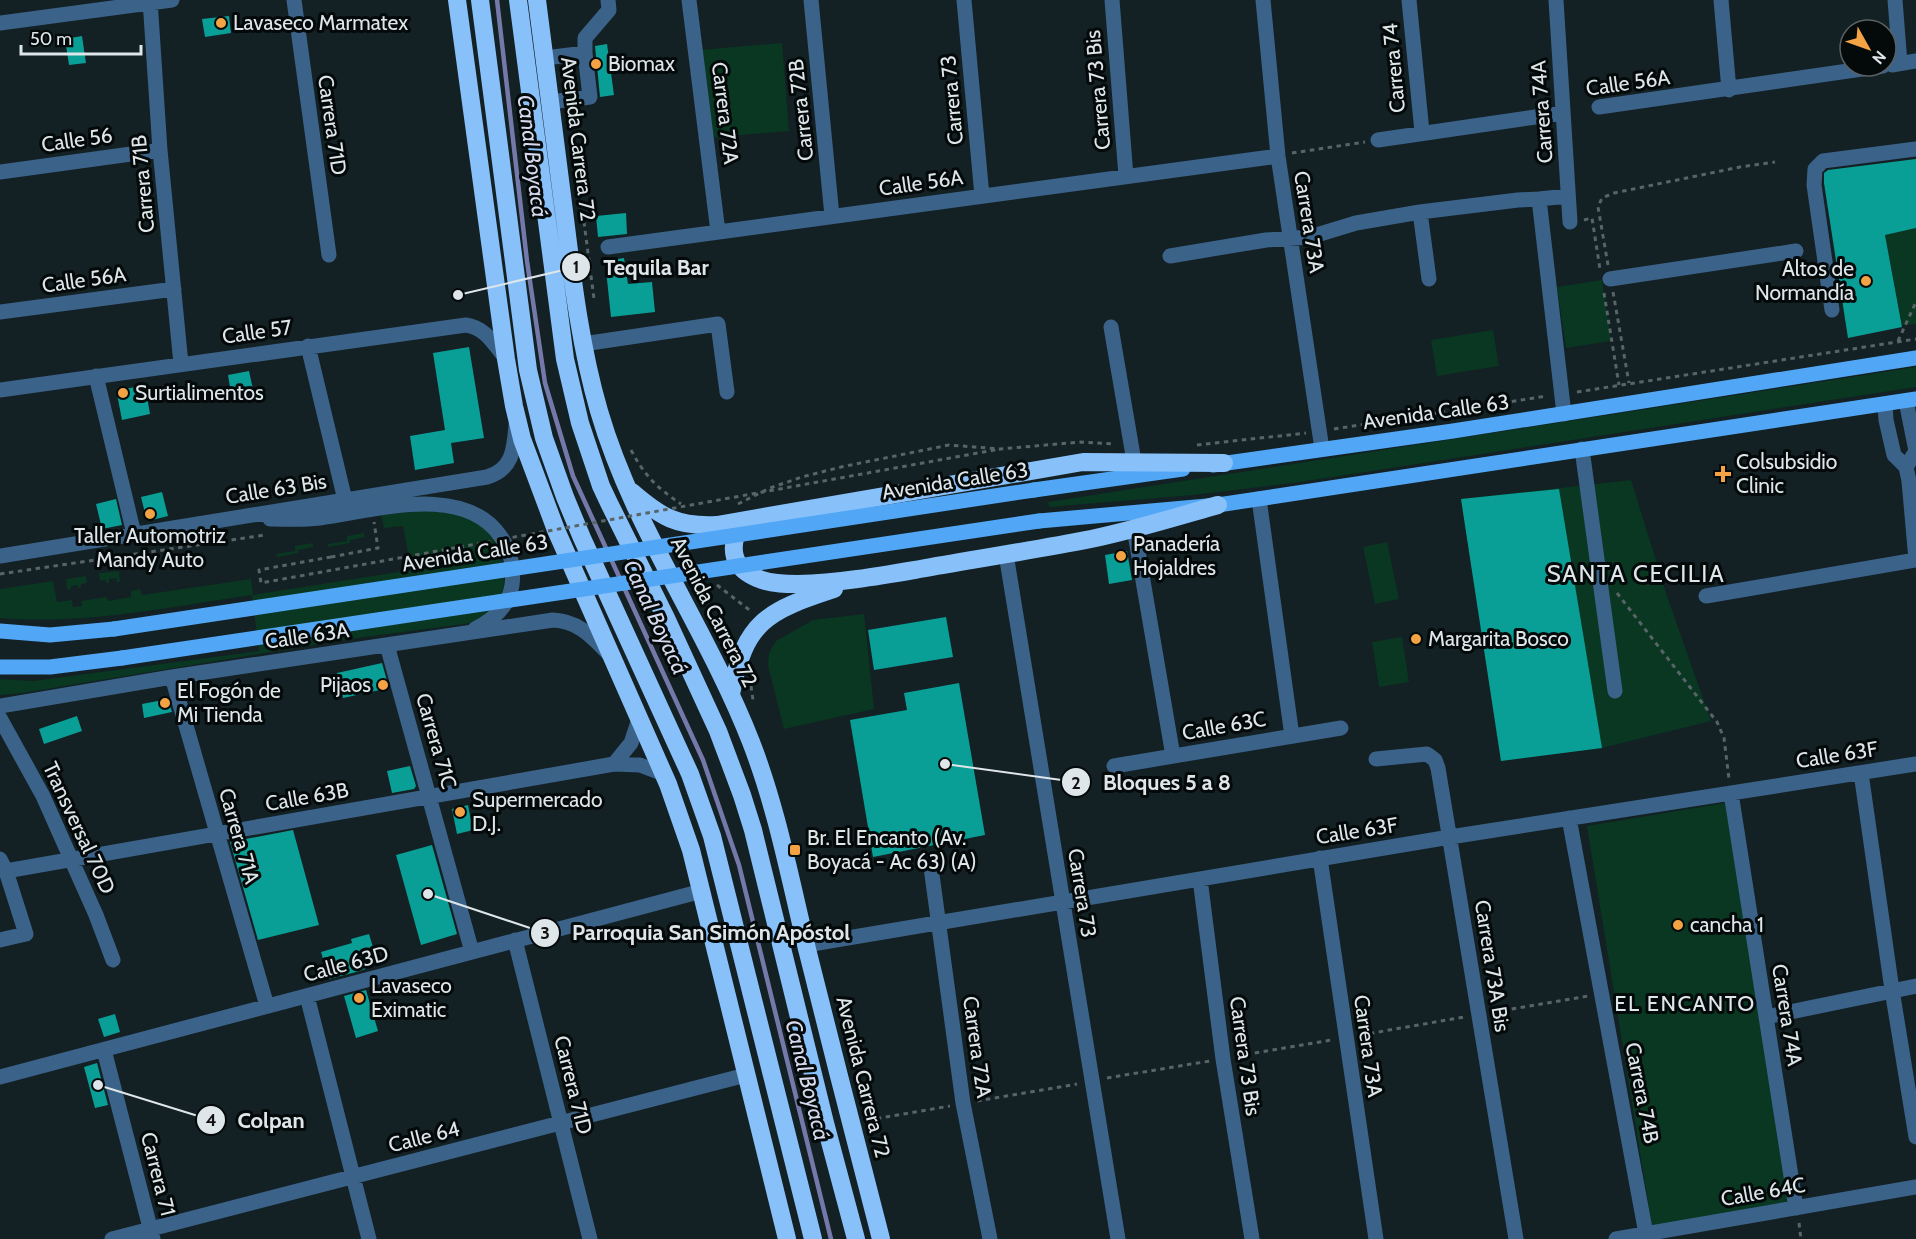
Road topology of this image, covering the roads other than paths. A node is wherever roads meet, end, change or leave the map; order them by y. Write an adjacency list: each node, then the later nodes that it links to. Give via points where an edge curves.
1 (172, 0): 17 (street)
2 (294, 0): 52 (street, Carrera 71D)
3 (458, 0): 35 (highway)
4 (480, 0): 28 (highway)
5 (518, 0): 22 (highway, Avenida Carrera 72)
6 (537, 0): 21 (highway, Avenida Carrera 72)
7 (608, 0): 20 (street, via 609,10 585,38)
8 (689, 0): 48 (street, Carrera 72A)
9 (811, 0): 46 (street, Carrera 72B)
10 (964, 0): 43 (street, Carrera 73)
11 (1112, 0): 41 (street, Carrera 73 Bis)
12 (1263, 0): 38 (street, Carrera 73A)
13 (1409, 0): 32 (street, Carrera 74)
14 (1556, 0): 31 (street, Carrera 74A)
15 (1721, 0): 27 (street)
16 (1894, 0): 18 (street)
17 (150, 2): 19 (street); 37 (street, Carrera 71B)
18 (1893, 18)
19 (0, 23)
20 (585, 53): 21 (street); 29 (street, via 590,97)
21 (545, 58): 26 (highway, Avenida Carrera 72)
22 (526, 61): 26 (highway); 39 (highway, Avenida Carrera 72)
23 (1916, 61): 24 (street, Calle 56A)
24 (1898, 64)
25 (1838, 73): 27 (street, Calle 56A)
26 (548, 80): 29 (highway, Avenida Carrera 72)
27 (1729, 90): 30 (street, Calle 56A)
28 (492, 93): 35 (highway); 79 (highway, via 528,370)
29 (550, 102): 33 (highway, Avenida Carrera 72)
30 (1599, 107)
31 (1563, 113): 32 (street, Calle 56A); 42 (street, Carrera 74A)
32 (1422, 132): 34 (street, Calle 56A)
33 (555, 138): 39 (highway); 60 (highway, Avenida Carrera 72)
34 (1377, 140)
35 (477, 146): 63 (highway)
36 (1916, 148): 57 (street, via 1823,162 1815,169)
37 (160, 150): 40 (street, Calle 56); 56 (street, Carrera 71B)
38 (1285, 155): 41 (street, Calle 56A); 49 (street, Carrera 73A)
39 (538, 160): 140 (highway, Avenida Carrera 72, via 565,359 580,423 601,486 718,731 742,795)
40 (0, 172)
41 (1126, 176): 43 (street, Calle 56A)
42 (1568, 195): 44 (street); 47 (street, Carrera 74A)
43 (982, 196): 46 (street, Calle 56A)
44 (1539, 199): 45 (street); 70 (street)
45 (1420, 212): 49 (street); 54 (street)
46 (832, 216): 48 (street, Calle 56A)
47 (1570, 222)
48 (718, 232): 50 (street, Calle 56A)
49 (1290, 240): 53 (street, via 1266,240); 72 (street, Carrera 73A)
50 (608, 247)
51 (1796, 251): 55 (street)
52 (329, 255)
53 (1170, 256)
54 (1429, 279)
55 (1605, 280)
56 (174, 289): 58 (street, Calle 56A); 64 (street, Carrera 71B)
57 (1832, 310)
58 (0, 312)
59 (1111, 327): 76 (street)
60 (583, 344): 67 (street, via 718,324); 78 (highway, Avenida Carrera 72, via 615,463)
61 (308, 346): 63 (street, Calle 57, via 466,325 488,336); 64 (street, Calle 57); 81 (street)
62 (1916, 358): 70 (main road, Avenida Calle 63)
63 (506, 360): 71 (highway)
64 (181, 364): 65 (street, Calle 57)
65 (96, 376): 66 (street, Calle 57); 87 (street)
66 (0, 390)
67 (727, 393)
68 (1911, 400): 69 (main road); 77 (street, via 1916,452)
69 (1885, 404): 73 (main road); 77 (street, via 1894,454)
70 (1563, 414): 72 (main road, Avenida Calle 63)
71 (517, 417): 74 (highway); 81 (street, Calle 63 Bis, via 510,459 497,474)
72 (1322, 449): 75 (main road, Avenida Calle 63)
73 (1582, 449): 80 (main road); 98 (street)
74 (530, 460): 79 (highway); 86 (highway)
75 (1224, 463): 76 (highway)
76 (1135, 469): 83 (highway, via 1083,462); 92 (main road, Avenida Calle 63, bridge, via 1034,490 114,629 50,635)
77 (1910, 476): 91 (street, via 1916,560)
78 (627, 487): 83 (highway, via 669,519 682,523 717,525); 99 (highway, Avenida Carrera 72)
79 (562, 491): 86 (highway); 152 (highway, via 705,813)
80 (1259, 499): 82 (main road); 104 (street)
81 (345, 500): 84 (street, Calle 63 Bis)
82 (1218, 505): 85 (highway); 96 (main road, bridge, via 1039,521 122,658 50,667)
83 (736, 514): 90 (highway, via 735,558 761,580 807,584)
84 (234, 518): 87 (street, Calle 63 Bis); 93 (street, via 306,519 429,504 451,505 480,516 503,539 513,579 502,608 484,625)
85 (1134, 528): 88 (highway); 105 (street)
86 (556, 530): 95 (highway)
87 (134, 534): 89 (street, Calle 63 Bis)
88 (1006, 554): 90 (highway); 123 (street, Carrera 73)
89 (0, 556)
90 (871, 577): 99 (highway, via 797,601 764,620 744,648)
91 (1706, 596)
92 (0, 631)
93 (467, 633): 94 (street, Calle 63A); 95 (street, Calle 63A, via 566,621 582,629)
94 (387, 645): 97 (street, Calle 63A); 113 (street, Carrera 71C)
95 (610, 655): 102 (highway)
96 (0, 667)
97 (172, 677): 100 (street, Calle 63A); 115 (street, Carrera 71A)
98 (1616, 691)
99 (731, 694): 127 (highway, Avenida Carrera 72, via 776,814)
100 (0, 706)
101 (0, 718): 118 (street, Transversal 70D, via 43,796)
102 (639, 719): 107 (street, via 632,743); 111 (highway)
103 (1341, 728): 104 (street, Calle 63C)
104 (1292, 736): 105 (street, Calle 63C)
105 (1173, 756): 109 (street, Calle 63C)
106 (1376, 759): 116 (street, Carrera 73A Bis, via 1427,754 1435,760)
107 (614, 764): 111 (street, Calle 63B, via 640,765); 113 (street, Calle 63B)
108 (1916, 764): 110 (street, Calle 63F)
109 (1114, 766)
110 (1861, 772): 112 (street, Calle 63F); 131 (street)
111 (664, 774): 122 (highway)
112 (1731, 793): 114 (street, Calle 63F); 134 (street, Carrera 74A)
113 (430, 796): 115 (street, Calle 63B); 128 (street, Carrera 71C)
114 (1569, 818): 116 (street, Calle 63F); 146 (street, Carrera 74B)
115 (217, 834): 118 (street, Calle 63B); 133 (street, Carrera 71A)
116 (1450, 837): 117 (street, Calle 63F); 158 (street, Carrera 73A Bis)
117 (1320, 858): 121 (street, Calle 63F); 157 (street, Carrera 73A)
118 (72, 860): 120 (street, Calle 63B); 129 (street, Transversal 70D)
119 (930, 860): 124 (street, Carrera 72A)
120 (3, 865): 125 (street, via 26,934)
121 (1200, 879): 123 (street, Calle 63F); 156 (street, Carrera 73 Bis)
122 (702, 891): 126 (street, Calle 63D); 137 (highway)
123 (1063, 902): 124 (street, Calle 63F); 155 (street, Carrera 73)
124 (939, 923): 127 (street, Calle 63F); 154 (street, Carrera 72A, via 963,1103)
125 (0, 940)
126 (515, 940): 128 (street, Calle 63D); 139 (street, Carrera 71D)
127 (806, 945): 136 (highway, Avenida Carrera 72)
128 (472, 952): 132 (street, Calle 63D)
129 (113, 960)
130 (1916, 986): 131 (street)
131 (1892, 990): 134 (street); 141 (street)
132 (307, 996): 133 (street, Calle 63D); 142 (street)
133 (267, 1006): 135 (street, Calle 63D)
134 (1766, 1017): 144 (street, Carrera 74A)
135 (104, 1050): 138 (street, Calle 63D); 145 (street, Carrera 71)
136 (834, 1054): 140 (highway); 153 (highway, Avenida Carrera 72)
137 (746, 1075): 139 (street, Calle 64); 151 (highway)
138 (0, 1077)
139 (561, 1123): 142 (street, Calle 64); 150 (street, Carrera 71D)
140 (825, 1123): 147 (highway, Avenida Carrera 72)
141 (1916, 1137)
142 (353, 1176): 145 (street, Calle 64); 149 (street)
143 (1916, 1187): 144 (street, Calle 64C)
144 (1796, 1208): 146 (street, Calle 64C)
145 (151, 1234): 148 (street, Calle 64)
146 (1646, 1234): 159 (street, Calle 64C)
147 (857, 1236)
148 (112, 1239)
149 (369, 1239)
150 (590, 1239)
151 (787, 1239)
152 (813, 1239)
153 (881, 1239)
154 (990, 1239)
155 (1118, 1239)
156 (1252, 1239)
157 (1376, 1239)
158 (1516, 1239)
159 (1616, 1239)

